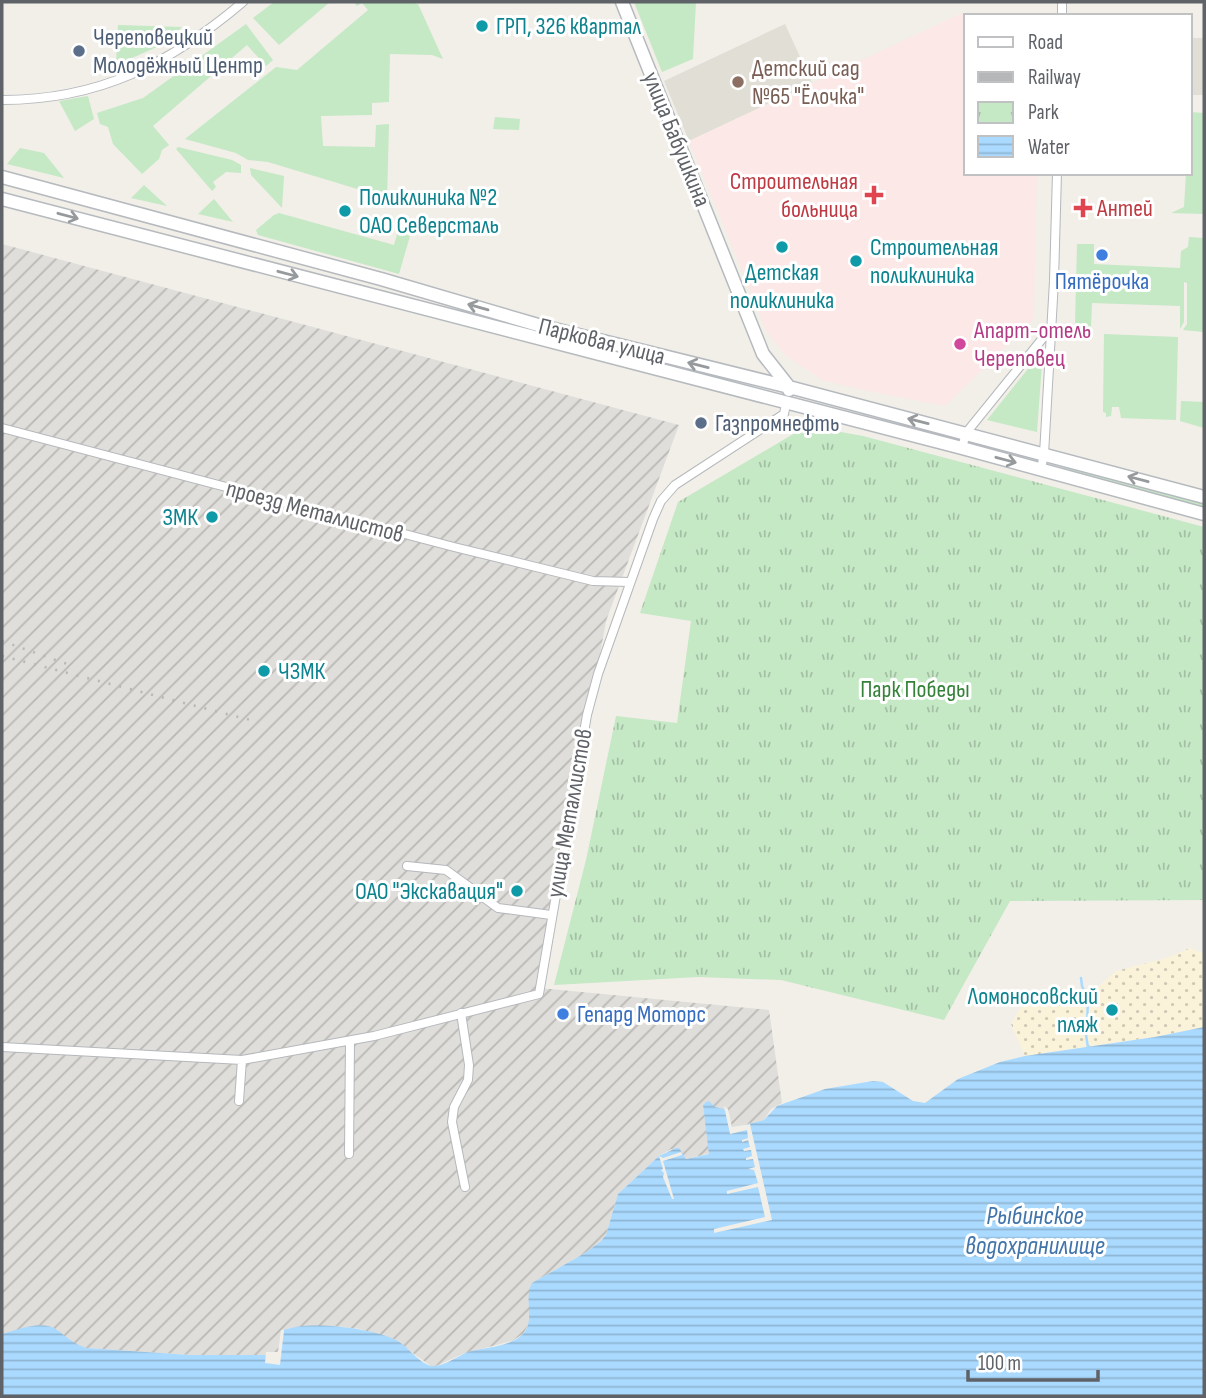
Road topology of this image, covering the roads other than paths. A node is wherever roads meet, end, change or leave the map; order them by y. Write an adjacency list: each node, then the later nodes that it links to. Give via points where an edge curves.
1 (243, 2): 3 (street, via 167,58 134,75 53,97)
2 (622, 2): 8 (main road, улица Бабушкина, via 762,354)
3 (2, 100)
4 (1057, 175): 7 (street)
5 (2, 177): 8 (main road, Парковая улица, one-way to 5, via 538,325)
6 (2, 199): 9 (main road, Парковая улица, one-way to 9)
7 (1051, 328): 11 (street); 13 (street)
8 (789, 387): 9 (main road); 11 (main road, Парковая улица, one-way to 8)
9 (786, 404): 12 (main road, Парковая улица); 17 (street, улица Металлистов, via 784,414 675,485 661,500)
10 (2, 428): 17 (street, проезд Металлистов, via 543,569 593,581)
11 (966, 433): 12 (street); 13 (main road, Парковая улица)
12 (961, 448): 14 (main road, Парковая улица, one-way to 14)
13 (1044, 454): 14 (street); 15 (main road, Парковая улица, one-way to 13)
14 (1041, 470): 16 (main road, Парковая улица)
15 (1204, 497)
16 (1204, 514)
17 (630, 582): 19 (street, улица Металлистов, via 587,715)
18 (407, 866): 19 (street, via 446,870 498,908)
19 (551, 915): 20 (street, улица Металлистов, via 539,994)
20 (461, 1013): 21 (street, улица Металлистов); 26 (street, via 468,1080 452,1122)
21 (350, 1041): 23 (street, улица Металлистов); 25 (street)
22 (2, 1046): 23 (street, улица Металлистов)
23 (242, 1060): 24 (street)
24 (239, 1101)
25 (349, 1154)
26 (465, 1187)

